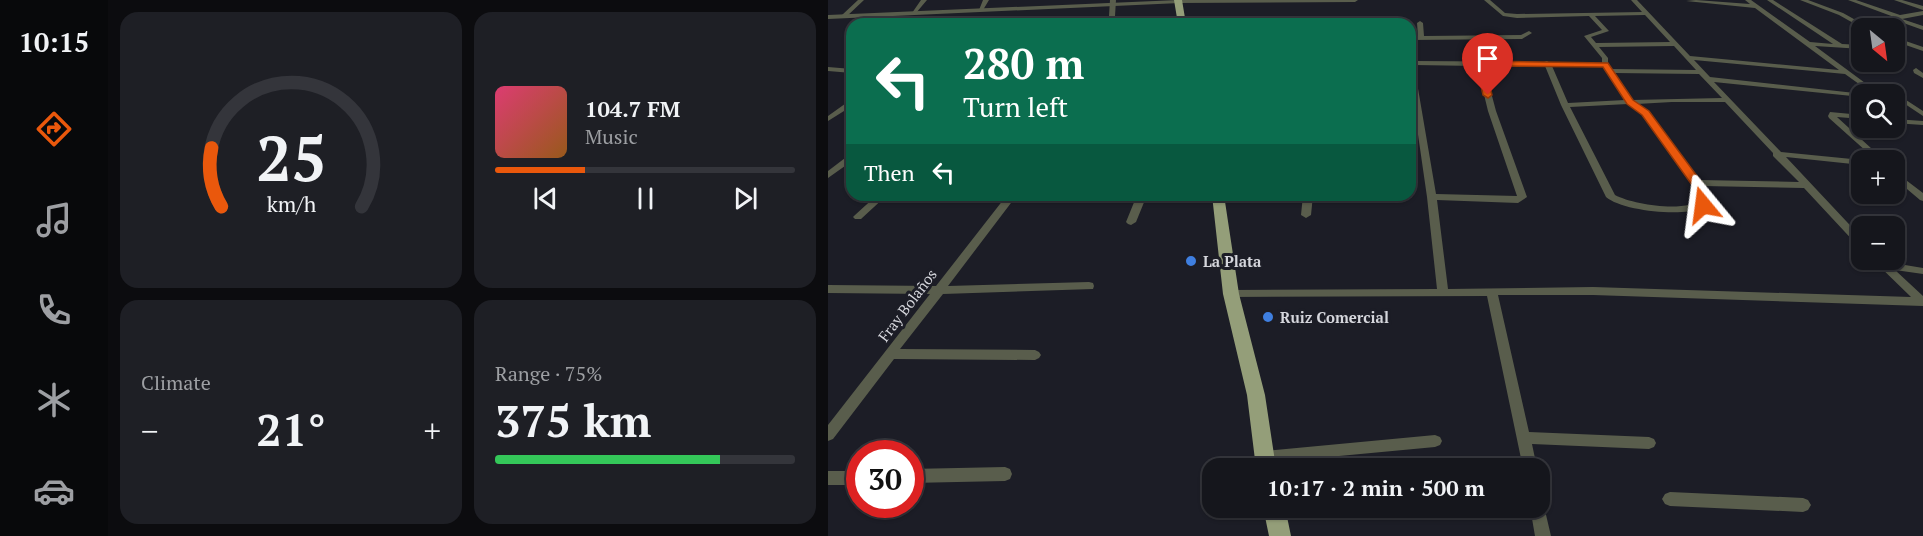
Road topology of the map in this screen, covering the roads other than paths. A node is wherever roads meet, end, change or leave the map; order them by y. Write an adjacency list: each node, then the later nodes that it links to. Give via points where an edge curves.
1 (861, 0): 25 (street)
2 (924, 0): 20 (street)
3 (986, 0): 18 (street)
4 (1355, 0): 12 (street)
5 (1487, 0): 24 (street, via 1508,15)
6 (1634, 0): 21 (street)
7 (1748, 0): 16 (street)
8 (1770, 0): 42 (street)
9 (1803, 0): 31 (street)
10 (1851, 0): 28 (street)
11 (1897, 0): 17 (street)
12 (1178, 1): 14 (street); 29 (main road)
13 (1689, 1): 16 (street)
14 (1113, 2): 15 (street); 26 (street)
15 (1049, 3): 18 (street)
16 (1755, 6): 22 (street)
17 (1923, 8)
18 (981, 9): 20 (street)
19 (1700, 9): 22 (street)
20 (914, 12): 25 (street)
21 (1647, 13): 24 (street); 39 (street)
22 (1764, 13): 40 (street)
23 (1923, 13): 28 (street)
24 (1590, 14): 41 (street, via 1606,31 1587,35)
25 (844, 16): 27 (street)
26 (1112, 16)
27 (828, 17)
28 (1901, 17): 30 (street)
29 (1181, 18)
30 (1894, 18)
31 (1851, 21)
32 (1905, 22): 34 (street)
33 (1420, 23): 37 (street)
34 (1923, 28)
35 (1529, 33): 37 (street, via 1522,37)
36 (1416, 38): 37 (street)
37 (1421, 38)
38 (1905, 43): 44 (street)
39 (1675, 44): 41 (street); 45 (street)
40 (1808, 44): 42 (street); 54 (street)
41 (1595, 45): 49 (street)
42 (1841, 46): 43 (street)
43 (1851, 46)
44 (1923, 49)
45 (1688, 58): 53 (street); 54 (street)
46 (1416, 63): 47 (street)
47 (1480, 63): 48 (street); 81 (street, via 1521,196 1518,200)
48 (1547, 63): 49 (street); 62 (street)
49 (1608, 68): 53 (street); 60 (street)
50 (828, 69): 51 (street)
51 (846, 70)
52 (1920, 70): 55 (street, via 1916,72)
53 (1701, 72): 56 (street)
54 (1848, 73): 57 (street)
55 (1923, 76)
56 (1707, 79): 58 (street); 59 (street)
57 (1863, 84)
58 (1851, 94)
59 (1727, 100): 60 (street); 74 (street)
60 (1630, 102): 62 (street); 79 (street, via 1645,113)
61 (1905, 102): 65 (street)
62 (1565, 105): 79 (street, via 1608,193 1616,201 1691,208 1708,199)
63 (846, 108): 64 (street)
64 (843, 110): 67 (street)
65 (1923, 114)
66 (1851, 117): 71 (street, via 1831,116)
67 (828, 119)
68 (1416, 119): 81 (street)
69 (1905, 123): 70 (street)
70 (1922, 125)
71 (1851, 134)
72 (1856, 138): 73 (street)
73 (1869, 150)
74 (1776, 154): 76 (street); 80 (street)
75 (846, 162): 77 (street)
76 (1851, 162)
77 (828, 175)
78 (1905, 182): 82 (street)
79 (1698, 183): 80 (street)
80 (1804, 185): 91 (street)
81 (1432, 197): 99 (street)
82 (1923, 198)
83 (875, 201): 89 (street)
84 (1007, 201): 97 (street, Fray Bolaños)
85 (1140, 201): 90 (street)
86 (1219, 201): 100 (main road)
87 (1307, 201): 88 (street)
88 (1306, 215)
89 (858, 217)
90 (1131, 222)
91 (1851, 233)
92 (1905, 267): 94 (street)
93 (1889, 270): 101 (street)
94 (1923, 271)
95 (1089, 286): 97 (street)
96 (828, 289): 97 (street)
97 (937, 290): 102 (street, Fray Bolaños)
98 (1492, 291): 99 (street); 101 (street); 105 (street)
99 (1443, 293): 100 (street)
100 (1231, 294): 108 (main road, via 1256,395)
101 (1922, 302)
102 (889, 354): 103 (street); 104 (street, Fray Bolaños)
103 (1035, 356)
104 (828, 435)
105 (1523, 438): 107 (street); 110 (street)
106 (1435, 441): 109 (street)
107 (1649, 443)
108 (1264, 458)
109 (1297, 458)
110 (1528, 458)
111 (1005, 474): 112 (street)
112 (924, 476)
113 (828, 478): 114 (street)
114 (846, 478)
115 (1670, 499): 116 (street)
116 (1803, 505)
117 (1276, 518): 119 (main road)
118 (1540, 518): 120 (street)
119 (1280, 536)
120 (1544, 536)

